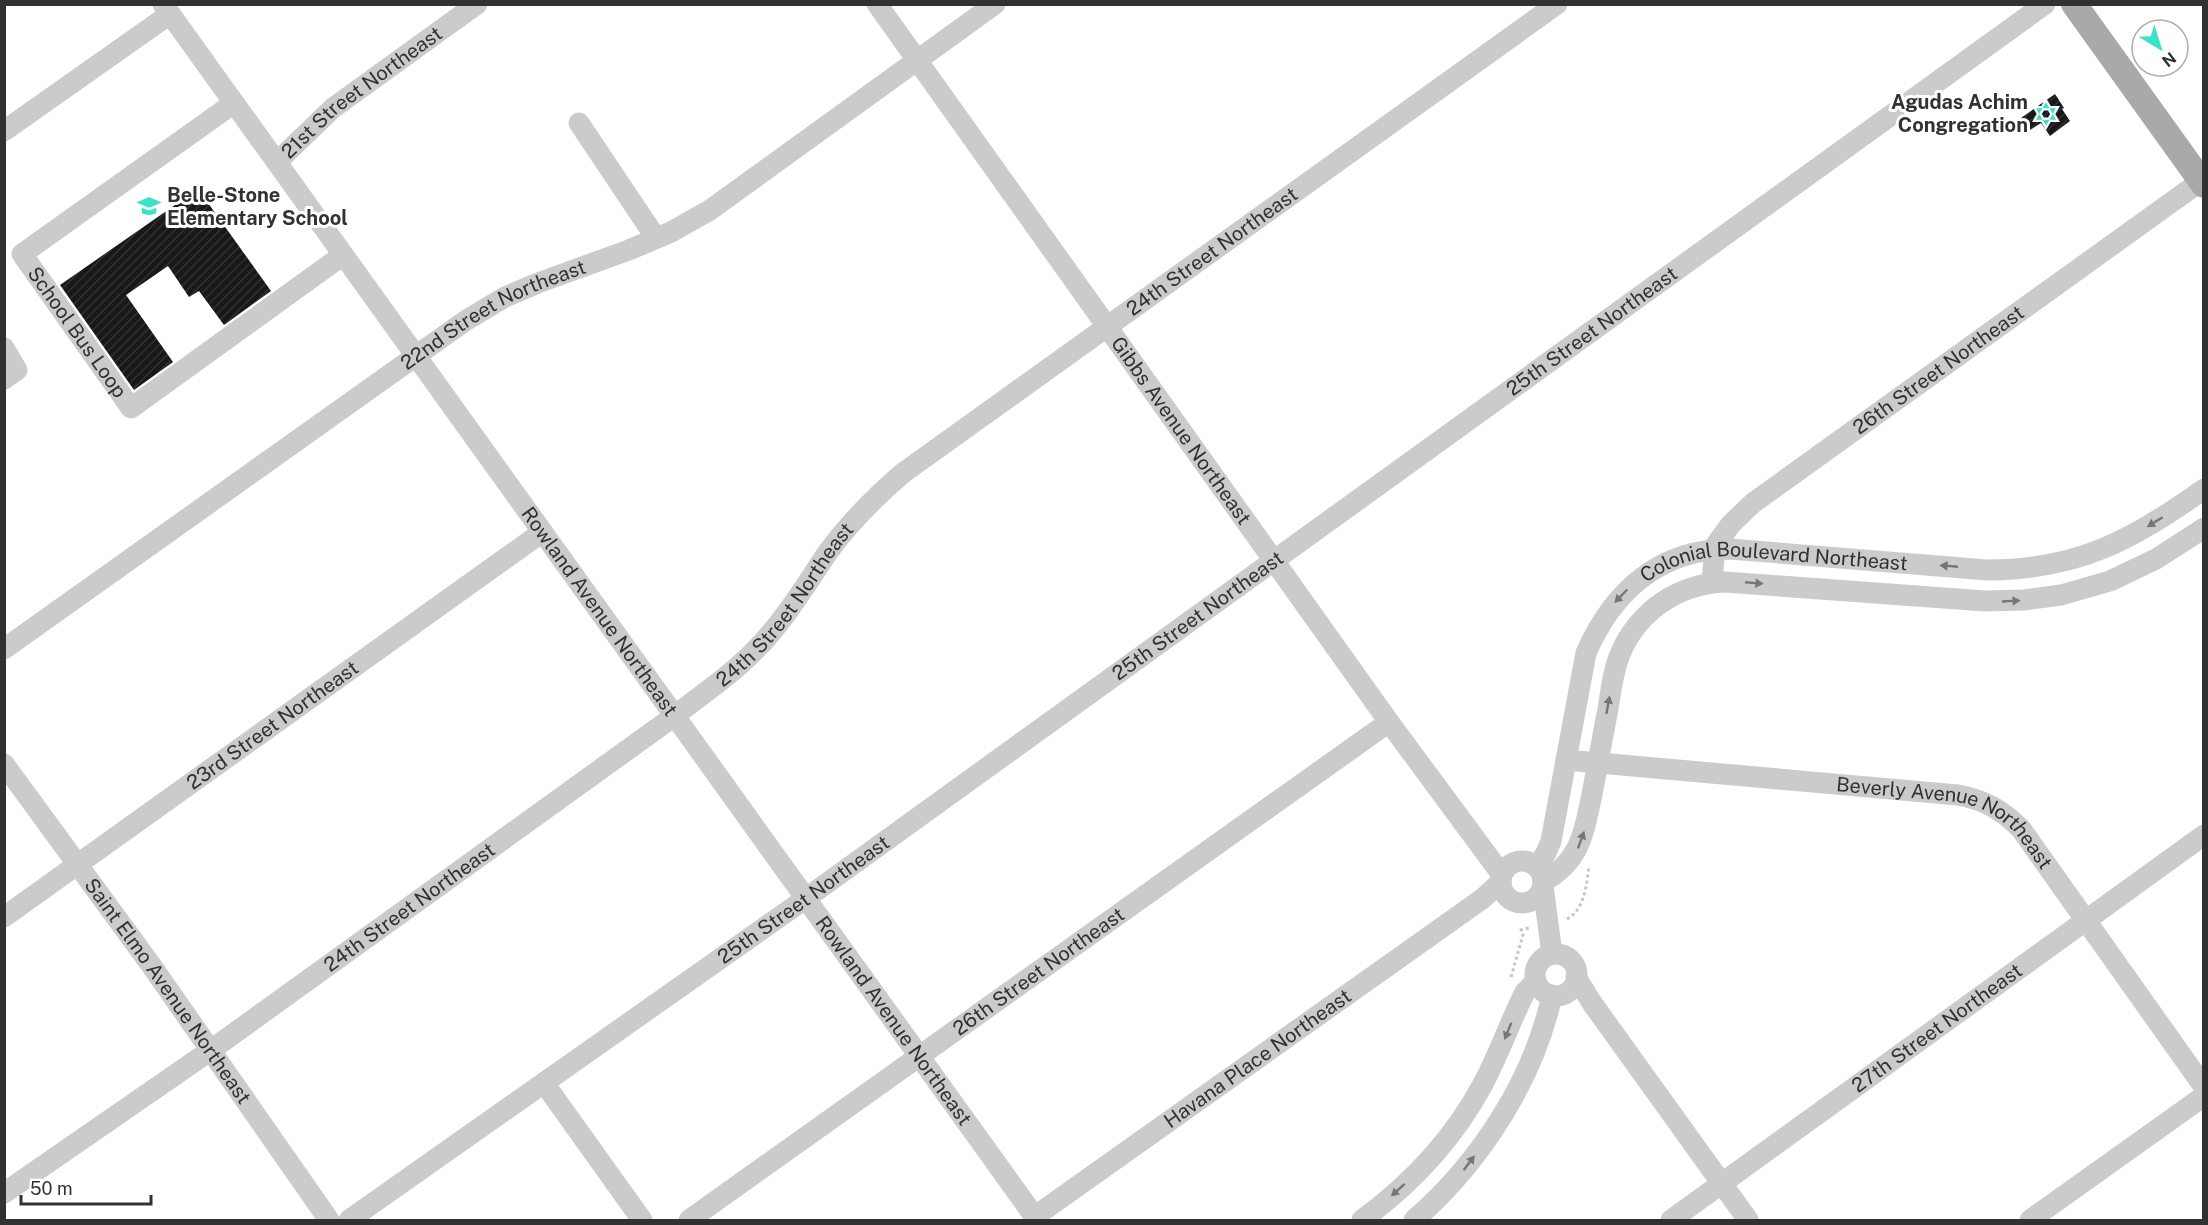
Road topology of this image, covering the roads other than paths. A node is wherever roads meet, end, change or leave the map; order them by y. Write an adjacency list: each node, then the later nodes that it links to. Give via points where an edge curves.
1 (477, 4): 12 (street, 21st Street Northeast, via 333,108)
2 (877, 4): 8 (street, Gibbs Avenue Northeast)
3 (995, 4): 8 (street, 22nd Street Northeast)
4 (1557, 4): 16 (street, 24th Street Northeast)
5 (2045, 4): 24 (street, 25th Street Northeast)
6 (2074, 4): 13 (main road)
7 (166, 9): 9 (street, Rowland Avenue Northeast); 11 (street)
8 (917, 60): 14 (street, 22nd Street Northeast, via 710,210); 16 (street, Gibbs Avenue Northeast)
9 (234, 103): 12 (street, Rowland Avenue Northeast); 15 (street, School Bus Loop, via 22,254 131,408)
10 (579, 123): 14 (street)
11 (4, 131)
12 (277, 162): 15 (street, Rowland Avenue Northeast)
13 (2203, 181): 23 (street, 26th Street Northeast, via 1753,503 1726,530)
14 (656, 238): 18 (street, 22nd Street Northeast, via 505,297)
15 (343, 255): 18 (street, Rowland Avenue Northeast)
16 (1107, 328): 24 (street, Gibbs Avenue Northeast); 29 (street, 24th Street Northeast, via 903,473 874,498 829,551 770,635 733,671)
17 (4, 348): 19 (street)
18 (416, 355): 22 (street, Rowland Avenue Northeast); 28 (street, 22nd Street Northeast)
19 (11, 374)
20 (2204, 489): 25 (street, Colonial Boulevard Northeast, one-way to 25, via 2141,531 2099,551 2042,566)
21 (2204, 528): 27 (street, Colonial Boulevard Northeast, one-way to 21, via 2052,596 2110,580 2156,559)
22 (541, 532): 29 (street, Rowland Avenue Northeast); 35 (street, 23rd Street Northeast)
23 (1714, 549): 25 (street, Colonial Boulevard Northeast, one-way to 23); 26 (street); 31 (street, Colonial Boulevard Northeast, one-way to 31, via 1663,564 1637,582 1607,613 1586,654)
24 (1273, 561): 30 (street, Gibbs Avenue Northeast); 38 (street, 25th Street Northeast)
25 (1987, 570): 27 (street)
26 (1712, 582): 27 (street, Colonial Boulevard Northeast, one-way to 27); 32 (street, Colonial Boulevard Northeast, one-way to 26, via 1616,668 1628,639 1644,618 1668,599)
27 (1985, 601)
28 (4, 649)
29 (673, 717): 38 (street, Rowland Avenue Northeast); 44 (street, 24th Street Northeast)
30 (1389, 722): 36 (street, Gibbs Avenue Northeast); 45 (street, 26th Street Northeast)
31 (1566, 760): 32 (street, Beverly Avenue Northeast); 37 (street, Colonial Boulevard Northeast)
32 (1598, 763): 37 (street, Colonial Boulevard Northeast, one-way to 32, via 1558,873 1579,846); 40 (street, Beverly Avenue Northeast, via 1946,794 1984,801 2006,814 2021,830)
33 (4, 764): 35 (street, Saint Elmo Avenue Northeast)
34 (2204, 835): 40 (street, 27th Street Northeast)
35 (78, 866): 39 (street, 23rd Street Northeast); 44 (street, Saint Elmo Avenue Northeast)
36 (1505, 879): 37 (street, via 1524,861); 37 (street, via 1510,898 1520,902); 52 (street, Havana Place Northeast)
37 (1539, 883): 41 (street)
38 (805, 899): 45 (street, Rowland Avenue Northeast); 46 (street, 25th Street Northeast)
39 (4, 917)
40 (2085, 920): 47 (street, Beverly Avenue Northeast); 49 (street, 27th Street Northeast)
41 (1546, 957): 42 (street, via 1536,970); 43 (street, via 1560,954 1575,966)
42 (1536, 981): 43 (street, via 1542,990); 51 (street, one-way to 51, via 1525,992 1467,1111)
43 (1565, 988): 49 (street, via 1592,1003); 57 (street, one-way to 43, via 1467,1166 1508,1105)
44 (210, 1050): 50 (street, 24th Street Northeast); 53 (street, Saint Elmo Avenue Northeast)
45 (919, 1057): 52 (street, Rowland Avenue Northeast); 56 (street, 26th Street Northeast)
46 (544, 1083): 54 (street, 25th Street Northeast); 55 (street)
47 (2204, 1086)
48 (2204, 1096): 60 (street)
49 (1722, 1184): 58 (street, 27th Street Northeast); 59 (street)
50 (4, 1194)
51 (1376, 1217)
52 (1035, 1219)
53 (329, 1221)
54 (349, 1221)
55 (642, 1221)
56 (689, 1221)
57 (1414, 1221)
58 (1671, 1221)
59 (1748, 1221)
60 (2030, 1221)

